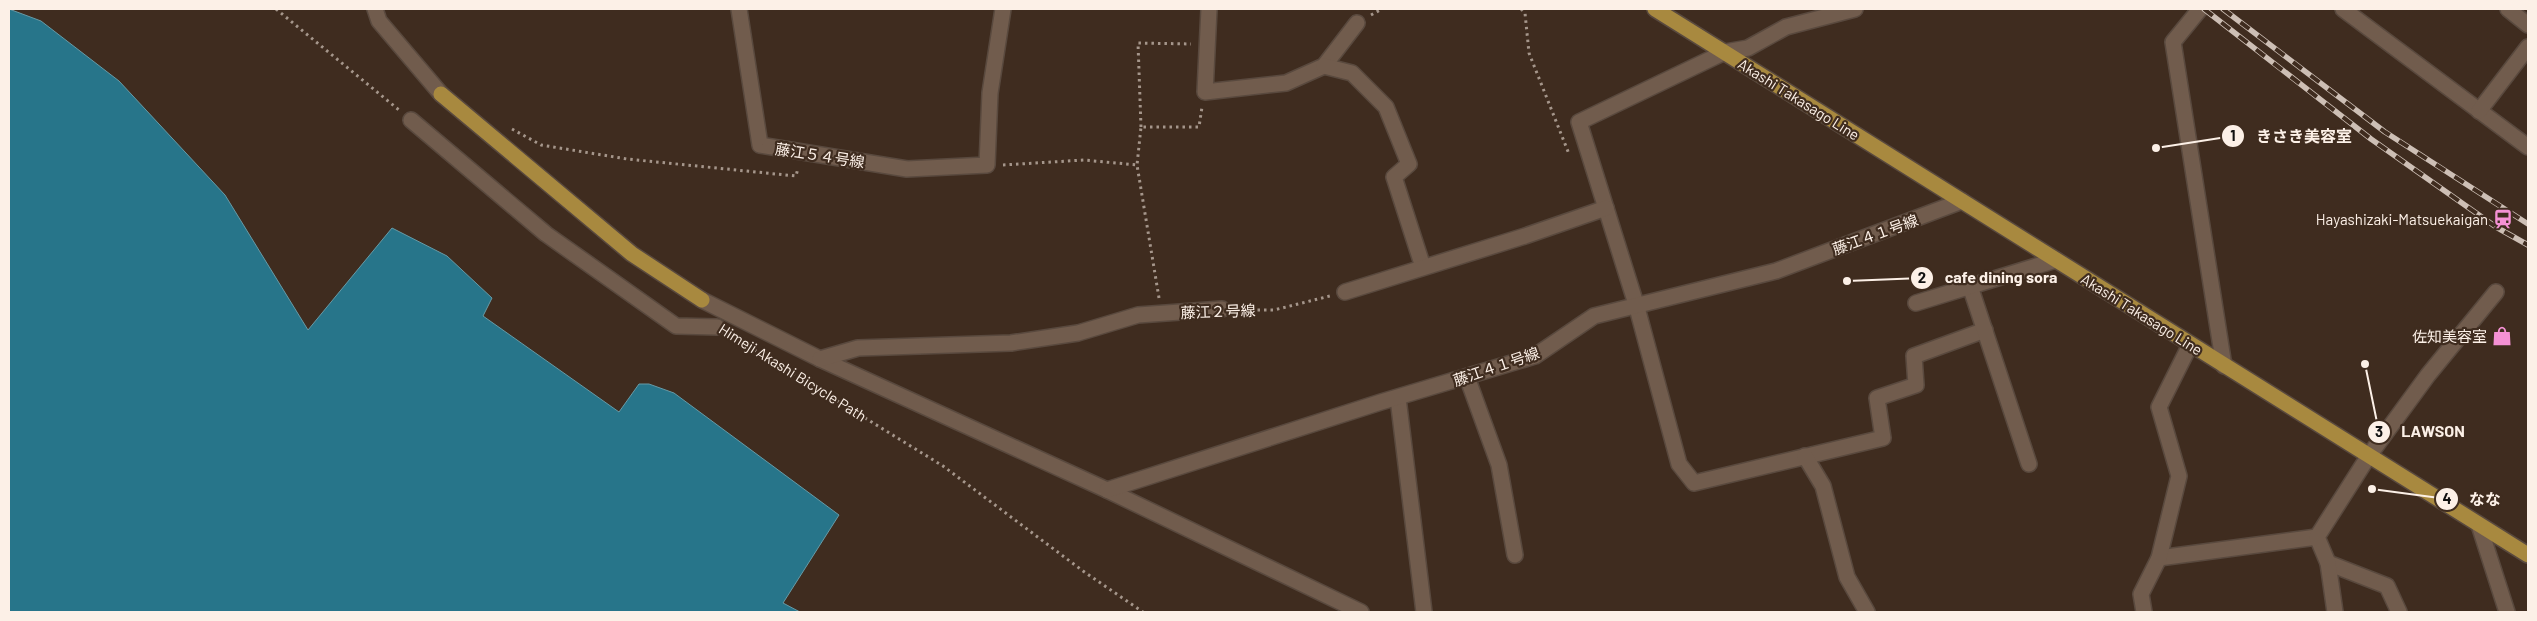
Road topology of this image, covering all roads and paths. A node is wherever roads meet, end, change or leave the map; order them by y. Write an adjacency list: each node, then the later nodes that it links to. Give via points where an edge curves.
1 (276, 9): 21 (path)
2 (375, 9): 19 (street, via 379,21)
3 (739, 9): 25 (street, 藤江５４号線, via 760,145)
4 (1003, 9): 27 (street, via 990,93)
5 (1209, 9): 14 (street)
6 (1521, 9): 26 (path, via 1525,13 1529,53)
7 (1655, 9): 16 (main road, Akashi Takasago Line)
8 (1855, 9): 16 (street, via 1786,27 1748,48)
9 (2200, 9): 45 (street, via 2173,42)
10 (2343, 9): 20 (street)
11 (2508, 9): 13 (street)
12 (1357, 23): 17 (street)
13 (2528, 25)
14 (1205, 44): 18 (street); 23 (path, via 1138,43)
15 (2528, 47): 20 (street)
16 (1725, 52): 29 (main road, Akashi Takasago Line); 30 (street, via 1579,122)
17 (1324, 66): 18 (street, via 1286,83); 32 (street, via 1352,73 1386,107 1409,164 1394,177)
18 (1205, 92): 23 (path, via 1199,128)
19 (441, 94): 36 (main road, via 632,254)
20 (2479, 110): 24 (street)
21 (411, 120): 41 (street, via 546,234 676,326)
22 (505, 125): 25 (path, via 541,145 627,159 796,176)
23 (1141, 128): 28 (path)
24 (2528, 147)
25 (801, 152): 27 (street, 藤江５４号線, via 907,169)
26 (1570, 157)
27 (987, 165): 28 (path, via 1084,160)
28 (1137, 165): 40 (path)
29 (1962, 201): 31 (main road, Akashi Takasago Line); 38 (street, 藤江４１号線, via 1776,271)
30 (1606, 208): 32 (street); 38 (street)
31 (2056, 260): 33 (street); 43 (main road, Akashi Takasago Line)
32 (1423, 267): 34 (street)
33 (1970, 286): 37 (street); 42 (street)
34 (1344, 292): 39 (path, 藤江２号線, via 1274,310)
35 (2496, 292): 49 (street, via 2428,375)
36 (702, 300): 44 (street)
37 (1916, 303)
38 (1636, 304): 46 (street, 藤江４１号線, via 1594,316 1535,356); 48 (street, via 1679,464 1694,483)
39 (1222, 309): 40 (street, 藤江２号線)
40 (1161, 313): 44 (street, 藤江２号線, via 1138,315 1078,333 1011,343 858,348)
41 (717, 327): 58 (path, Himeji Akashi Bicycle Path, via 943,466 1083,571)
42 (1985, 330): 48 (street, via 1914,356 1916,385 1877,398 1883,438); 50 (street)
43 (2190, 345): 45 (main road, Akashi Takasago Line); 56 (street, via 2159,407 2178,476)
44 (820, 359): 51 (street)
45 (2224, 366): 49 (main road, Akashi Takasago Line)
46 (1467, 377): 47 (street, 藤江４１号線); 54 (street, via 1499,465)
47 (1398, 398): 51 (street, 藤江４１号線); 60 (street)
48 (1805, 456): 61 (street, via 1823,486 1847,577)
49 (2368, 457): 52 (main road, Akashi Takasago Line); 53 (street)
50 (2029, 464)
51 (1108, 490): 59 (street)
52 (2479, 525): 55 (main road, Akashi Takasago Line); 65 (street)
53 (2317, 537): 56 (street); 57 (street)
54 (1515, 555)
55 (2528, 555)
56 (2158, 558): 62 (street, via 2141,594)
57 (2328, 563): 63 (street); 64 (street, via 2387,586)
58 (1144, 612)
59 (1360, 612)
60 (1424, 612)
61 (1867, 612)
62 (2144, 612)
63 (2335, 612)
64 (2398, 612)
65 (2507, 612)

